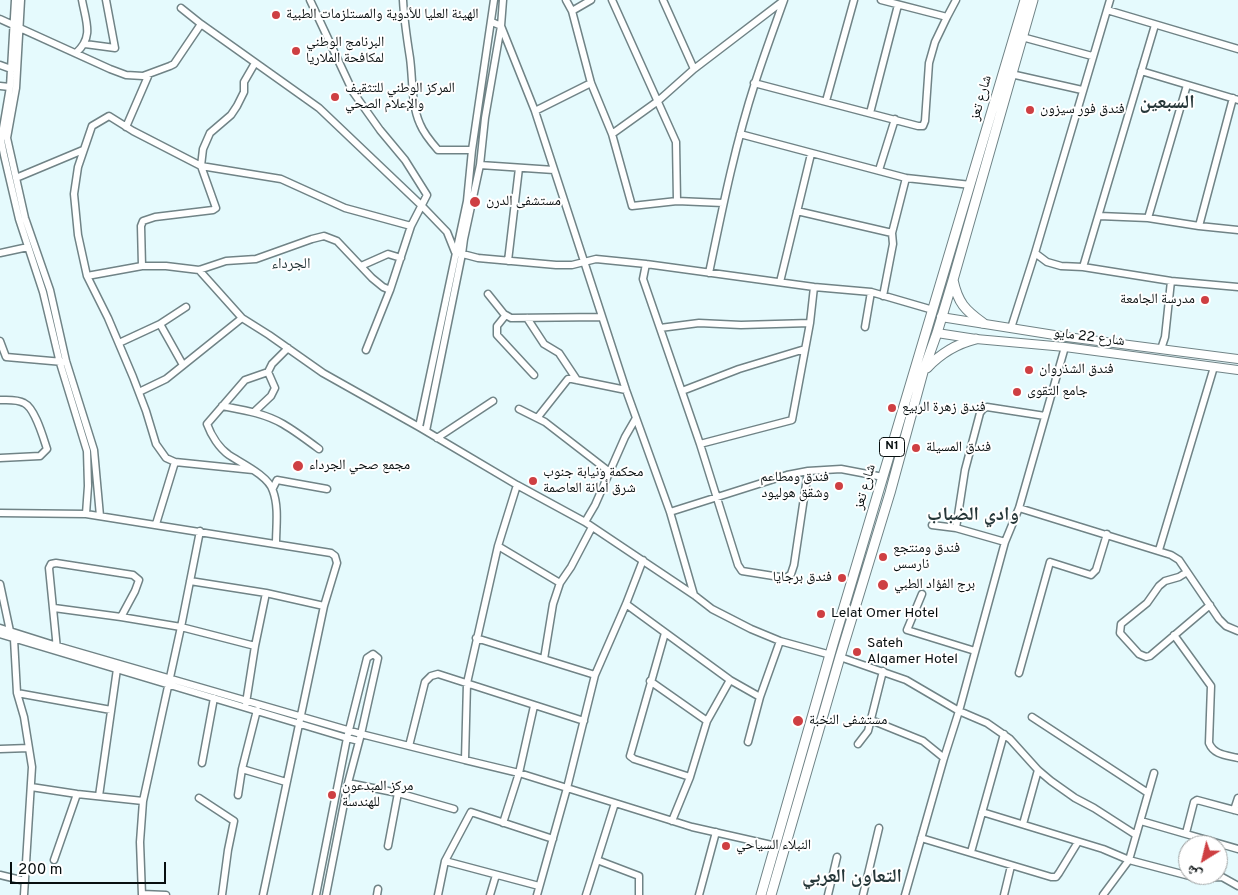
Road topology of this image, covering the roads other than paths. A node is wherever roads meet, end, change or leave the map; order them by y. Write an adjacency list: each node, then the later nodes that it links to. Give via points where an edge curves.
1 (15, 0): 27 (street)
2 (22, 0): 27 (street)
3 (82, 0): 31 (street, via 88,35)
4 (106, 0): 31 (street, via 115,48)
5 (310, 0): 70 (street, via 353,92 427,194)
6 (403, 0): 58 (street, via 415,108 420,124 438,150)
7 (494, 0): 25 (street)
8 (504, 0): 29 (street)
9 (566, 0): 22 (street)
10 (591, 0): 22 (street)
11 (612, 0): 49 (street)
12 (663, 0): 38 (street)
13 (784, 0): 38 (street); 43 (street)
14 (854, 0): 50 (street)
15 (881, 0): 19 (street)
16 (956, 0): 23 (street)
17 (1110, 0): 21 (street)
18 (1026, 1): 30 (highway, شارع تعز / N1); 67 (highway, شارع تعز / N1)
19 (898, 4): 23 (street); 52 (street)
20 (181, 8): 26 (street)
21 (1107, 10): 28 (street); 34 (street)
22 (572, 11): 42 (street)
23 (947, 17): 53 (street, via 929,63 923,126)
24 (0, 18): 27 (street)
25 (492, 22): 29 (street); 58 (street)
26 (201, 24): 35 (street); 40 (street, via 174,64)
27 (17, 25): 33 (street); 37 (street)
28 (1155, 25): 32 (street); 39 (street)
29 (501, 26): 51 (street); 60 (street)
30 (1022, 37): 34 (street); 41 (highway, شارع تعز / N1)
31 (85, 44): 33 (street)
32 (1238, 49)
33 (76, 54): 40 (street, via 126,75)
34 (1092, 56): 47 (street)
35 (255, 63): 61 (street, via 234,110 210,133 203,149); 70 (street, via 319,108)
36 (0, 65): 37 (street)
37 (14, 68): 46 (street); 65 (street, via 13,112 7,138)
38 (694, 69): 49 (street)
39 (1141, 71): 44 (street); 72 (street)
40 (149, 74): 54 (street)
41 (1011, 74): 47 (street); 92 (highway, شارع تعز / N1)
42 (592, 83): 51 (street); 55 (street)
43 (754, 84): 50 (street); 56 (street)
44 (1187, 85): 48 (street); 73 (street)
45 (0, 86): 46 (street)
46 (10, 87): 78 (street, via 2,140)
47 (1082, 90): 81 (street)
48 (1236, 99): 75 (street)
49 (658, 100): 55 (street); 68 (street, via 676,142)
50 (826, 102): 52 (street)
51 (535, 112): 63 (street)
52 (870, 112): 53 (street)
53 (895, 119): 64 (street)
54 (126, 127): 57 (street, via 109,116 92,126); 61 (street)
55 (612, 134): 68 (street, via 632,206)
56 (740, 134): 59 (street); 69 (street)
57 (83, 150): 65 (street); 91 (street, via 74,194)
58 (472, 150): 80 (street)
59 (811, 154): 64 (street); 71 (street)
60 (480, 165): 62 (street); 80 (street)
61 (201, 166): 74 (street, via 281,179 345,208); 86 (street, via 216,208 143,221 140,226)
62 (519, 168): 63 (street); 83 (street)
63 (554, 170): 84 (street)
64 (879, 170): 66 (street)
65 (16, 178): 126 (street, via 50,290)
66 (906, 178): 67 (street); 77 (street)
67 (971, 185): 102 (highway, شارع تعز / N1)
68 (677, 201): 69 (street)
69 (723, 203): 90 (street)
70 (422, 206): 74 (street); 80 (street, via 448,232)
71 (798, 211): 77 (street); 94 (street)
72 (1099, 216): 73 (street); 88 (street)
73 (1148, 218): 75 (street)
74 (411, 226): 82 (street)
75 (1199, 226): 76 (street)
76 (1238, 230)
77 (892, 233): 100 (street, via 893,244)
78 (28, 247): 79 (street); 126 (street)
79 (0, 253)
80 (459, 253): 83 (street); 145 (street); 146 (street)
81 (1035, 253): 88 (street, via 1046,262); 113 (street)
82 (401, 258): 87 (street, via 388,254); 97 (street)
83 (508, 261): 84 (street, via 572,265)
84 (584, 262): 85 (street, via 596,259); 104 (street)
85 (646, 264): 90 (street); 112 (street, via 643,279)
86 (142, 266): 89 (street); 91 (street)
87 (361, 266): 89 (street, via 337,241 324,236 256,259 226,261); 97 (street)
88 (1083, 267): 93 (street)
89 (199, 270): 106 (street)
90 (709, 273): 94 (street)
91 (87, 276): 118 (street)
92 (953, 280): 105 (highway, شارع تعز / N1); 109 (highway, via 959,302)
93 (1171, 281): 96 (street); 122 (street)
94 (780, 282): 95 (street)
95 (814, 287): 98 (street); 108 (street)
96 (1238, 287)
97 (390, 290): 123 (street)
98 (871, 292): 100 (street); 111 (street)
99 (488, 294): 103 (street)
100 (883, 296): 102 (street)
101 (186, 308): 110 (street)
102 (933, 310): 155 (highway, شارع تعز / N1)
103 (506, 316): 107 (street); 132 (street, via 497,326 497,335)
104 (602, 316): 107 (street); 134 (street)
105 (941, 317): 109 (main road, شارع 22 مايو); 114 (highway, شارع تعز / N1)
106 (242, 318): 120 (street); 127 (street)
107 (527, 318): 133 (street, via 544,344 559,353)
108 (810, 323): 112 (street, via 699,323); 121 (street)
109 (983, 323): 113 (main road, شارع 22 مايو)
110 (160, 324): 118 (street); 127 (street)
111 (865, 327)
112 (660, 328): 135 (street)
113 (1011, 328): 115 (main road, شارع 22 مايو)
114 (937, 333): 116 (main road, شارع 22 مايو); 131 (highway, شارع تعز / N1)
115 (1067, 337): 119 (main road); 122 (main road, شارع 22 مايو)
116 (976, 339): 119 (main road, شارع 22 مايو); 131 (highway, via 945,351)
117 (0, 341): 126 (street, via 6,356)
118 (118, 343): 136 (street)
119 (1065, 347): 125 (main road, شارع 22 مايو); 142 (street)
120 (288, 348): 130 (street); 145 (street, via 322,373)
121 (805, 349): 135 (street); 148 (street, via 792,420)
122 (1161, 349): 124 (main road, شارع 22 مايو); 125 (main road)
123 (366, 350)
124 (1238, 359)
125 (1160, 360): 128 (main road, شارع 22 مايو)
126 (63, 362): 165 (street, via 87,451); 166 (street, via 94,450)
127 (183, 365): 136 (street, via 166,379)
128 (1214, 368): 129 (main road, شارع 22 مايو); 177 (street)
129 (1238, 370)
130 (268, 372): 139 (street, via 245,380); 141 (street, via 275,388)
131 (923, 372): 160 (highway, شارع تعز / N1)
132 (534, 375)
133 (577, 380): 134 (street); 143 (street, via 564,381)
134 (626, 390): 144 (street)
135 (682, 391): 148 (street)
136 (139, 392): 151 (street, via 156,444 166,458)
137 (0, 400): 150 (street, via 19,400 27,404 47,449 40,456)
138 (493, 401): 147 (street)
139 (222, 406): 141 (street); 152 (street, via 207,424 210,434 227,454)
140 (519, 409): 143 (street)
141 (254, 412): 149 (street, via 284,424)
142 (1045, 416): 162 (street); 171 (street, via 983,408 965,470)
143 (538, 418): 154 (street)
144 (636, 418): 154 (street); 163 (street)
145 (419, 427): 146 (street)
146 (426, 432): 147 (street)
147 (437, 438): 156 (street)
148 (700, 444): 161 (street)
149 (319, 448)
150 (0, 458)
151 (175, 462): 152 (street); 168 (street)
152 (254, 470): 157 (street)
153 (808, 471): 155 (street, via 842,469); 161 (street); 161 (street, via 794,565 786,578 742,571)
154 (610, 472): 167 (street)
155 (883, 477): 159 (highway, شارع تعز / N1)
156 (517, 485): 167 (street); 176 (street)
157 (273, 488): 158 (street, via 277,480); 175 (street)
158 (327, 489)
159 (880, 490): 160 (highway); 204 (highway, شارع تعز / N1)
160 (890, 492): 204 (highway, شارع تعز / N1)
161 (718, 497): 163 (street)
162 (1019, 508): 173 (street); 174 (street)
163 (670, 512): 185 (street)
164 (0, 513): 165 (street)
165 (86, 514): 166 (street)
166 (100, 516): 168 (street)
167 (585, 522): 170 (street)
168 (156, 524): 172 (street)
169 (932, 525): 171 (street)
170 (592, 527): 178 (street); 181 (street)
171 (956, 528): 174 (street)
172 (200, 531): 175 (street); 180 (street)
173 (1107, 534): 177 (street); 208 (street, via 1096,570 1090,575 1050,562)
174 (1006, 542): 203 (street)
175 (276, 544): 188 (street, via 330,552 335,556 337,563)
176 (498, 546): 181 (street); 198 (street)
177 (1159, 550): 179 (street, via 1179,560)
178 (642, 560): 185 (street); 186 (street)
179 (1187, 572): 187 (street); 197 (street, via 1159,586 1147,603 1120,628 1120,633 1139,654 1146,657)
180 (190, 581): 183 (street); 191 (street)
181 (560, 583): 205 (street, via 553,604)
182 (0, 584): 193 (street)
183 (266, 593): 188 (street); 201 (street)
184 (922, 594): 203 (street, via 907,630)
185 (694, 595): 200 (street, via 712,609)
186 (626, 604): 195 (street); 209 (street)
187 (1210, 605): 194 (street, via 1226,626); 197 (street)
188 (324, 606): 223 (street)
189 (54, 608): 190 (street); 190 (street, via 49,568 56,563 137,576 139,580 135,591); 202 (street)
190 (121, 617): 191 (street)
191 (181, 627): 201 (street); 211 (street)
192 (0, 628): 193 (street)
193 (10, 631): 199 (street); 202 (street)
194 (1238, 631)
195 (664, 633): 210 (street); 212 (street)
196 (0, 634): 199 (street)
197 (1174, 635): 237 (street, via 1211,686 1211,749)
198 (476, 638): 205 (street); 213 (street)
199 (14, 639): 202 (street); 214 (street)
200 (780, 641): 204 (street); 215 (street)
201 (255, 646): 217 (street)
202 (57, 649): 206 (street); 211 (street)
203 (975, 651): 221 (street)
204 (835, 656): 207 (street); 273 (highway, شارع تعز / N1); 301 (highway, شارع تعز / N1)
205 (544, 659): 209 (street)
206 (117, 669): 211 (street); 219 (street)
207 (883, 671): 221 (street, via 906,680); 224 (street)
208 (1019, 673)
209 (595, 675): 225 (street)
210 (730, 680): 215 (street); 226 (street)
211 (169, 681): 216 (street); 217 (street); 256 (street)
212 (650, 681): 226 (street); 244 (street, via 630,756)
213 (467, 683): 218 (street); 233 (street, via 438,674 425,682); 238 (street)
214 (17, 694): 219 (street); 234 (street)
215 (760, 696): 231 (street)
216 (214, 698): 217 (street); 239 (street)
217 (246, 704): 220 (street); 223 (street)
218 (534, 706): 225 (street); 242 (street)
219 (110, 710): 253 (street)
220 (257, 710): 223 (street); 240 (street)
221 (959, 711): 228 (street, via 988,723); 236 (street)
222 (1032, 717): 250 (street)
223 (301, 720): 229 (street); 245 (street)
224 (871, 720): 232 (street, via 868,731); 236 (street, via 923,741)
225 (584, 721): 248 (street)
226 (707, 721): 244 (street)
227 (360, 734): 229 (street); 229 (street, via 378,658 373,654 367,658); 230 (street); 233 (street)
228 (1004, 734): 241 (street); 260 (street)
229 (348, 735): 230 (street); 292 (street)
230 (359, 741): 246 (street)
231 (748, 742)
232 (858, 744)
233 (409, 746): 238 (street)
234 (29, 748): 235 (street); 247 (street)
235 (0, 749)
236 (944, 758): 269 (street)
237 (1238, 758)
238 (465, 760): 242 (street)
239 (202, 763)
240 (242, 769): 245 (street); 252 (street)
241 (1038, 770): 264 (street); 268 (street, via 1074,798)
242 (519, 772): 248 (street); 263 (street)
243 (1154, 773): 250 (street)
244 (690, 777): 261 (street)
245 (286, 782): 291 (street)
246 (348, 783): 249 (street); 293 (street)
247 (31, 787): 251 (street); 284 (street)
248 (567, 788): 257 (street); 270 (street)
249 (398, 793): 258 (street); 272 (street)
250 (1148, 793): 262 (street)
251 (77, 794): 253 (street); 277 (street)
252 (238, 795)
253 (100, 796): 256 (street)
254 (198, 798): 290 (street, via 234,821)
255 (1238, 798): 259 (street)
256 (143, 801): 287 (street, via 140,842)
257 (614, 803): 261 (street); 278 (street)
258 (454, 809)
259 (1236, 810): 267 (street, via 1197,800)
260 (982, 812): 264 (street); 275 (street)
261 (672, 821): 266 (street)
262 (1141, 821): 267 (street); 268 (street)
263 (503, 823): 270 (street); 280 (street, via 471,812)
264 (1023, 824): 271 (street)
265 (878, 828): 303 (street)
266 (716, 832): 273 (street); 299 (street)
267 (1186, 833): 274 (street)
268 (1136, 835): 279 (street)
269 (921, 838): 275 (street); 304 (street)
270 (552, 839): 285 (street)
271 (1078, 842): 279 (street); 281 (street, via 1056,877)
272 (388, 846)
273 (776, 846): 300 (highway, شارع تعز / N1)
274 (1238, 849)
275 (971, 852): 281 (street)
276 (837, 857): 302 (street)
277 (54, 860)
278 (597, 860): 297 (street); 298 (street, via 639,876)
279 (1129, 860): 286 (street, via 1197,878 1222,878); 306 (street)
280 (445, 861): 282 (street); 294 (street)
281 (1011, 866): 305 (street)
282 (496, 874): 285 (street); 295 (street)
283 (0, 875): 284 (street)
284 (25, 881): 288 (street)
285 (539, 886): 296 (street)
286 (1238, 886)
287 (142, 894): 289 (street)
288 (24, 895)
289 (166, 895)
290 (222, 895)
291 (263, 895)
292 (316, 895)
293 (326, 895)
294 (438, 895)
295 (490, 895)
296 (537, 895)
297 (586, 895)
298 (639, 895)
299 (699, 895)
300 (761, 895)
301 (771, 895)
302 (828, 895)
303 (863, 895)
304 (906, 895)
305 (1004, 895)
306 (1103, 895)

